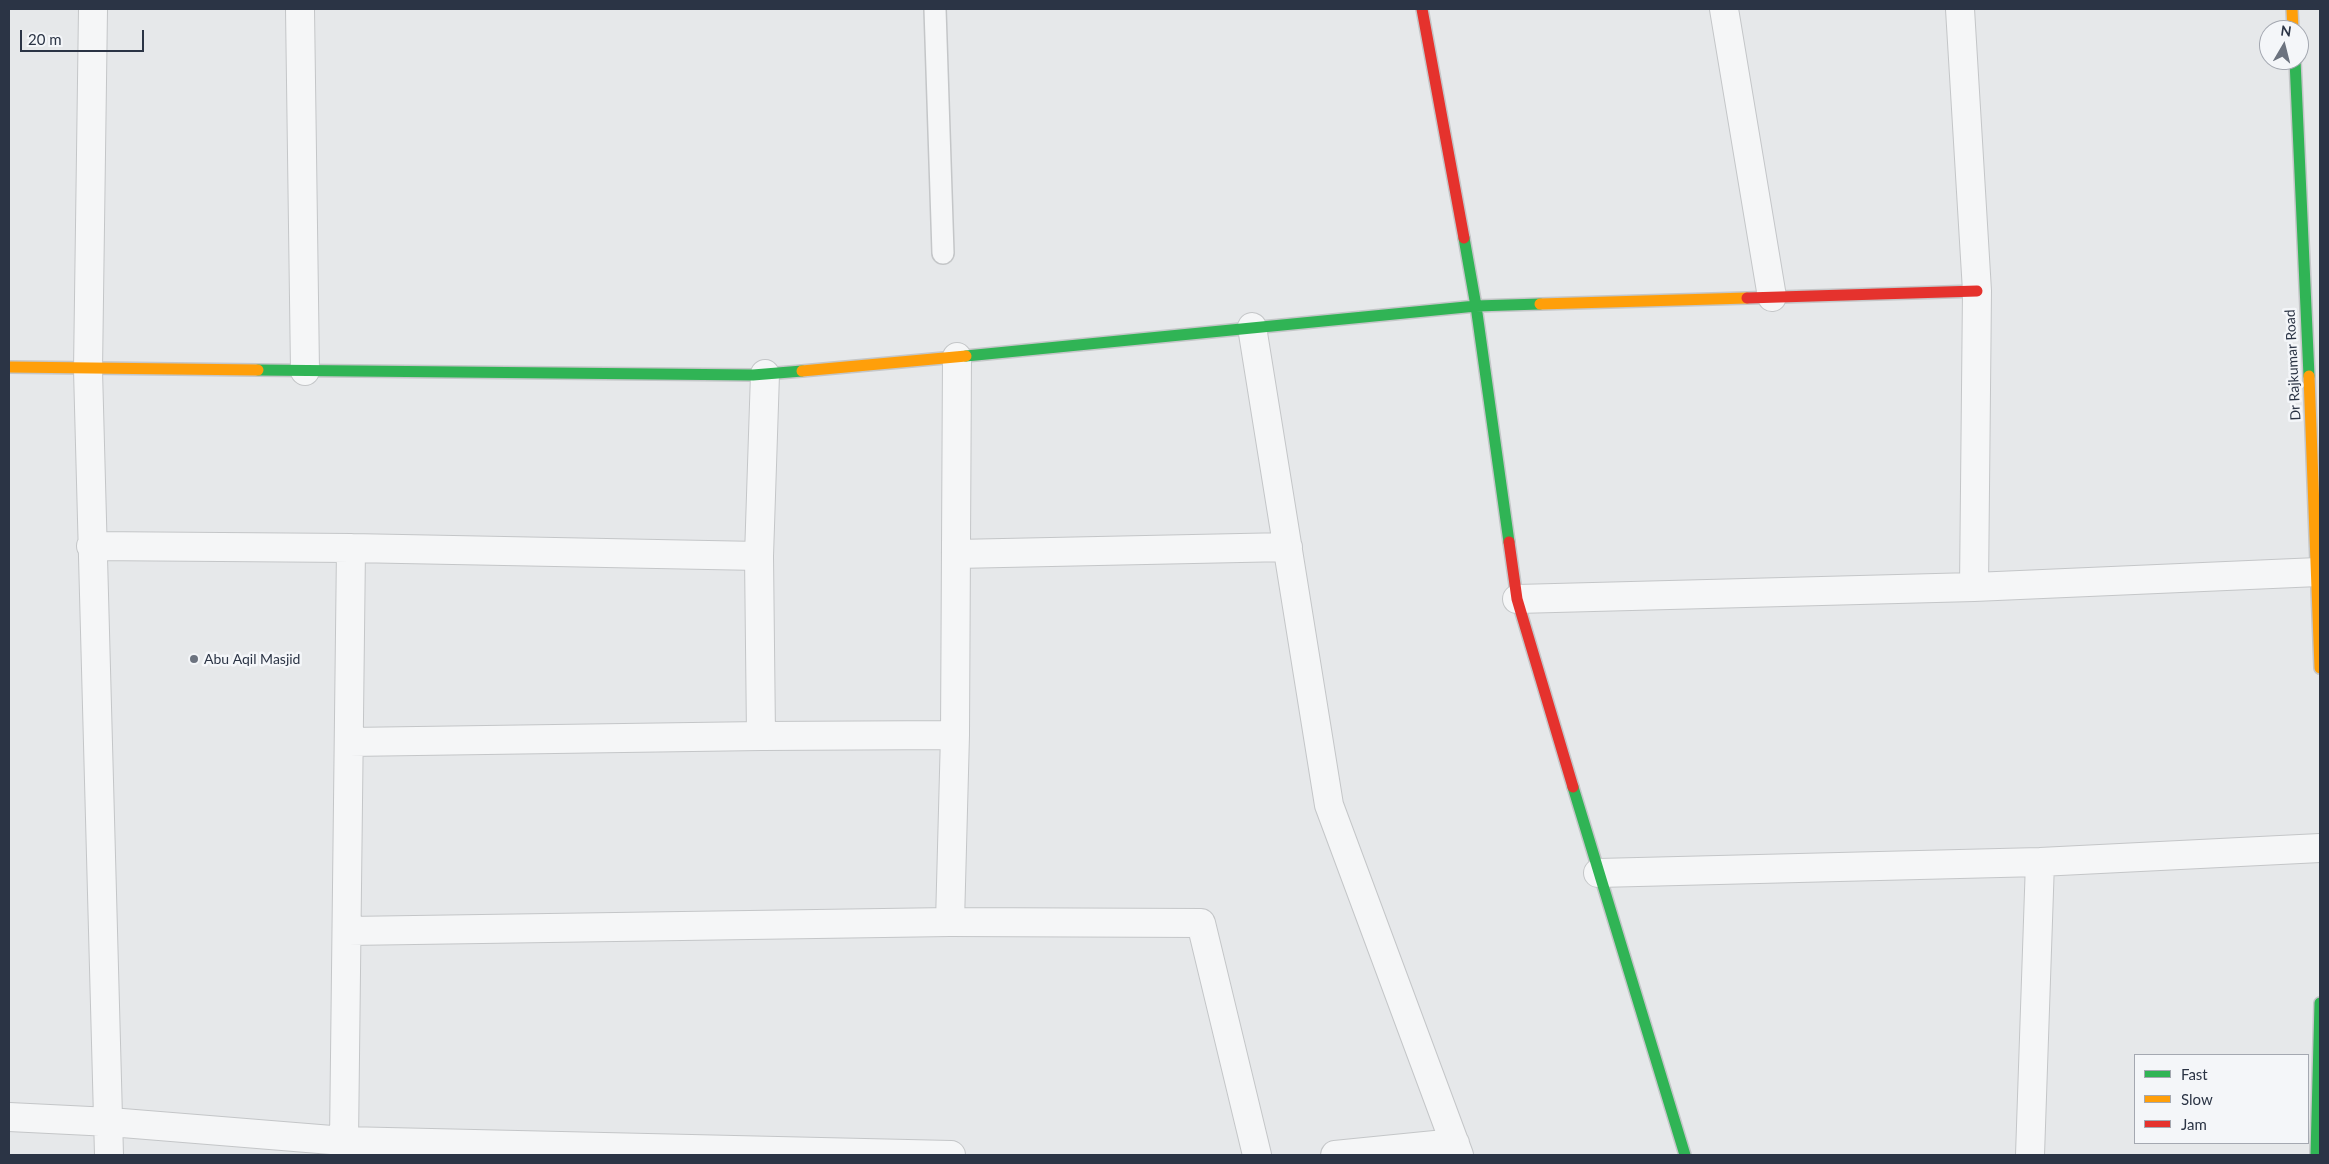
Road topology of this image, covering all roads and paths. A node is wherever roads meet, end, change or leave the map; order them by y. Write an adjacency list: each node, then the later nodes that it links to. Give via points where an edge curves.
1 (93, 9): 15 (street)
2 (300, 9): 16 (street)
3 (935, 9): 8 (lane)
4 (1422, 9): 11 (street)
5 (1724, 9): 10 (street)
6 (1960, 9): 9 (street)
7 (2295, 70): 18 (street, Dr Rajkumar Road)
8 (943, 253)
9 (1977, 291): 10 (street); 25 (street)
10 (1772, 297): 11 (street)
11 (1476, 306): 12 (street); 26 (street)
12 (1252, 327): 13 (street); 20 (street)
13 (957, 357): 17 (street); 22 (street)
14 (9, 368): 15 (street)
15 (88, 370): 16 (street); 19 (street)
16 (305, 371): 17 (street)
17 (765, 374): 23 (street)
18 (2317, 465): 24 (street, Dr Rajkumar Road)
19 (91, 546): 21 (street); 38 (street)
20 (1288, 547): 22 (street); 40 (street, via 1330,805)
21 (350, 548): 23 (street); 30 (street)
22 (956, 554): 28 (street)
23 (759, 556): 29 (street)
24 (2318, 572): 25 (street); 27 (street, Dr Rajkumar Road)
25 (1974, 587): 26 (street)
26 (1517, 599): 33 (street)
27 (2320, 668)
28 (955, 735): 29 (street); 34 (street)
29 (761, 736): 30 (street)
30 (349, 742): 35 (street)
31 (2320, 848): 32 (street)
32 (2040, 862): 33 (street); 46 (street)
33 (1598, 873): 45 (street)
34 (950, 922): 35 (street); 43 (street, via 1201,923)
35 (348, 931): 39 (street)
36 (2320, 1003): 47 (street)
37 (9, 1117): 38 (street)
38 (110, 1122): 39 (street); 41 (street)
39 (344, 1140): 42 (street)
40 (1457, 1149): 44 (street)
41 (109, 1155)
42 (951, 1155)
43 (1257, 1155)
44 (1334, 1155)
45 (1685, 1155)
46 (2030, 1155)
47 (2316, 1155)

